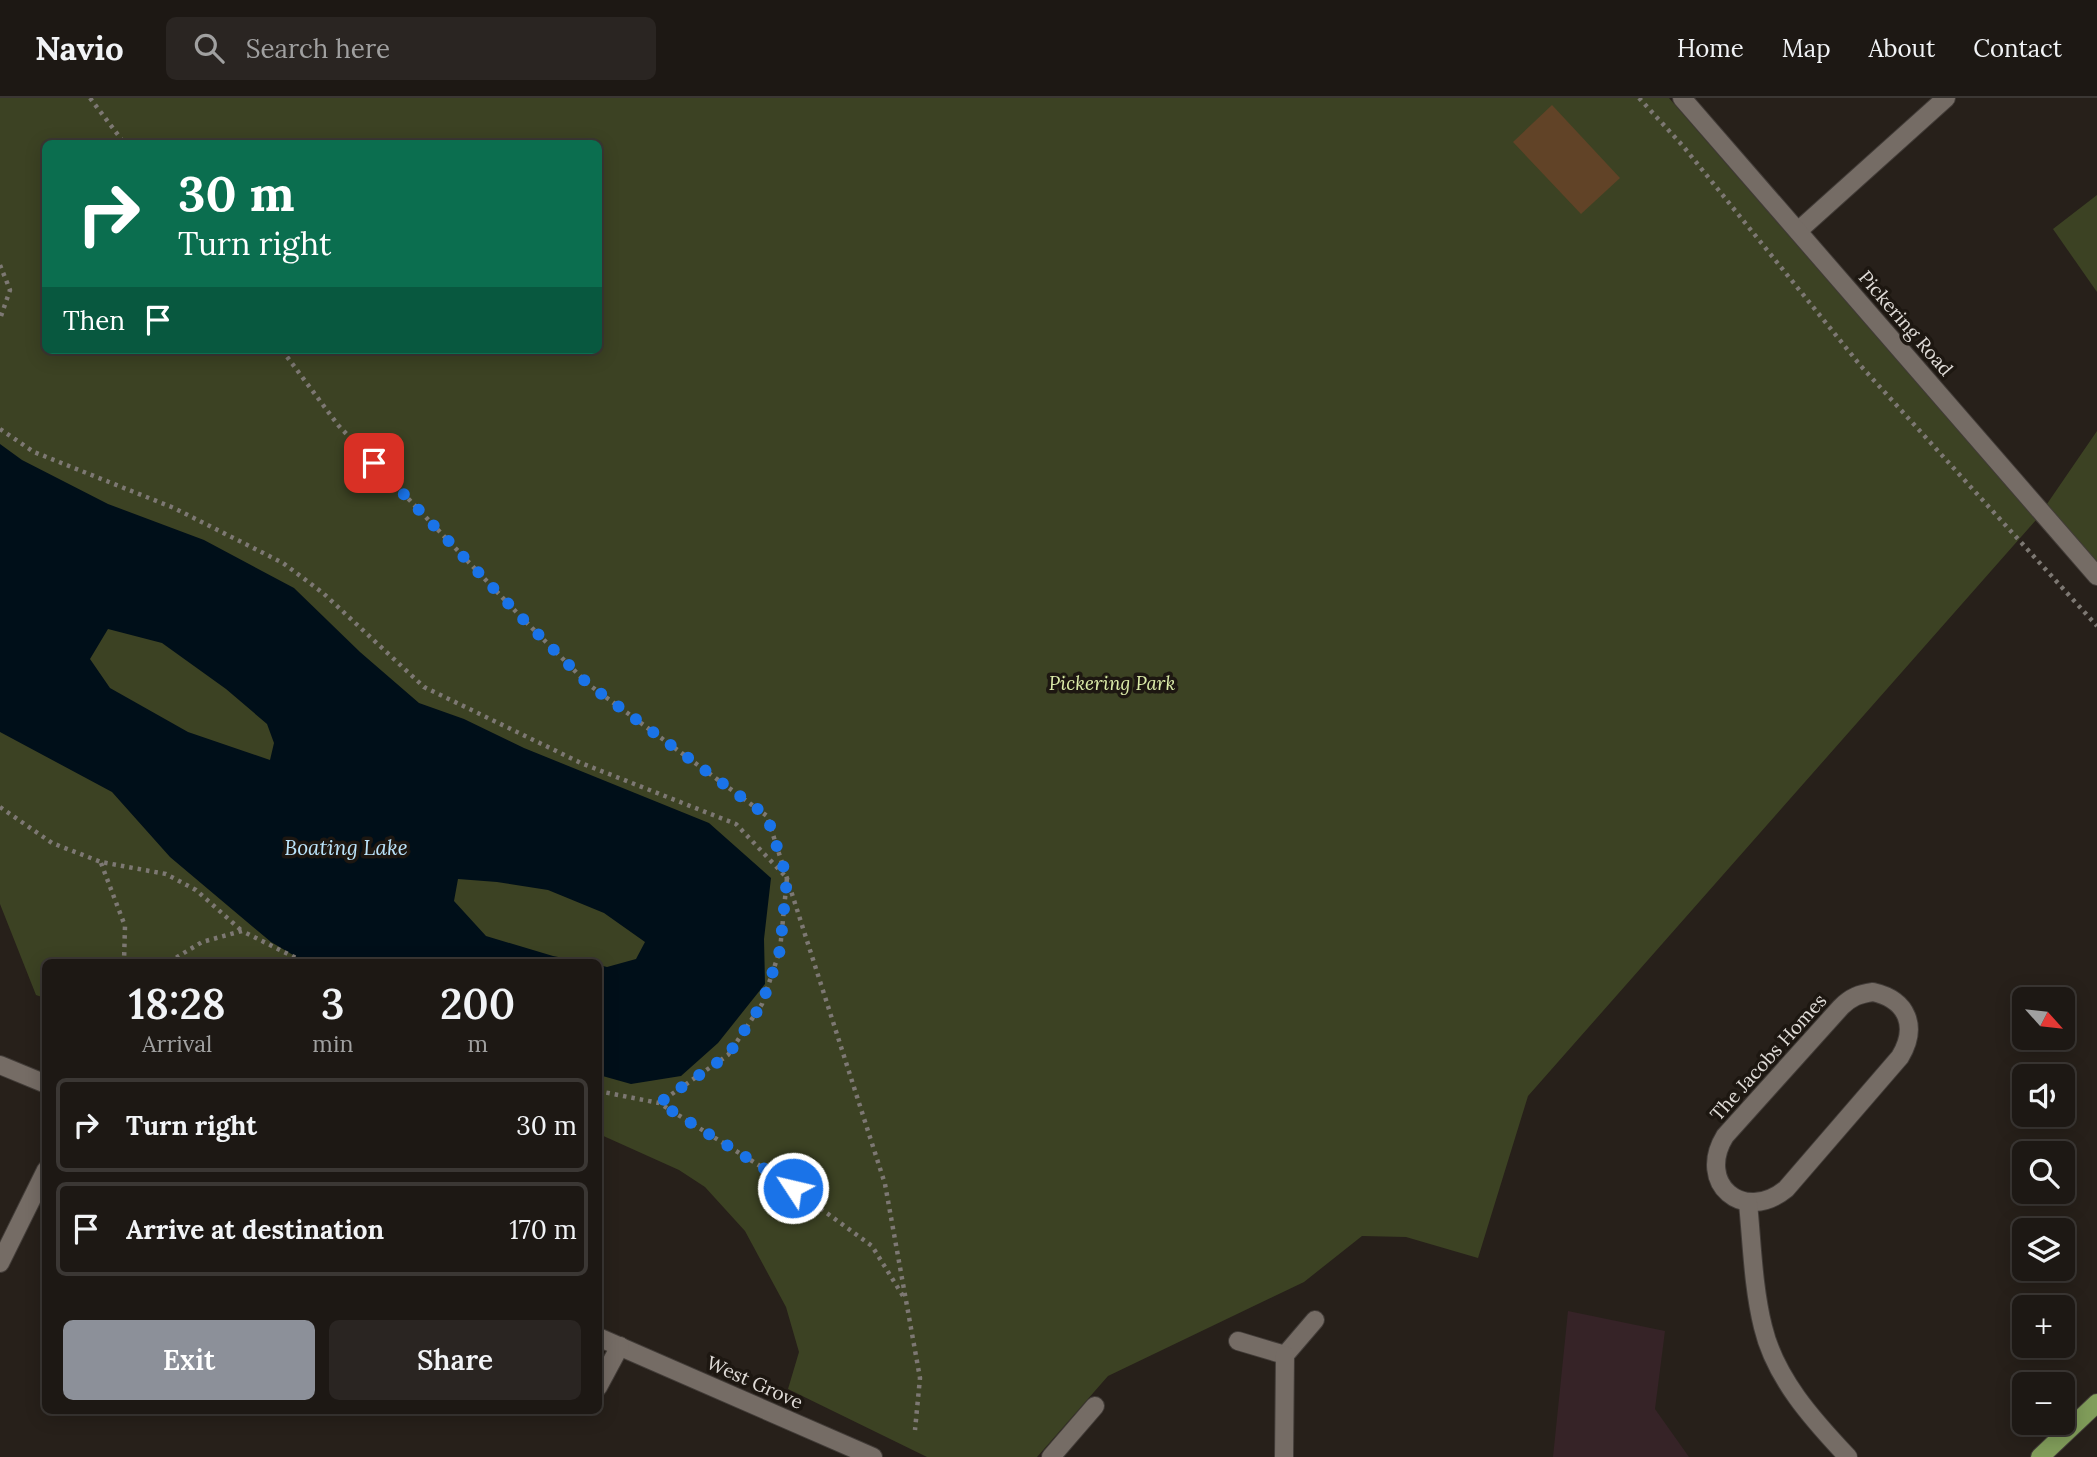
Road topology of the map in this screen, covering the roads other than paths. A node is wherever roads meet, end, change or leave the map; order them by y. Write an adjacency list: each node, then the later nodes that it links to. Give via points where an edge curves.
1 (1682, 98): 3 (street, Pickering Road)
2 (1946, 98): 3 (street)
3 (1798, 231): 4 (street, Pickering Road)
4 (2097, 576)
5 (0, 1065): 6 (street)
6 (42, 1082)
7 (42, 1178): 9 (street)
8 (1748, 1203): 8 (street, The Jacobs Homes, via 1724,1189 1717,1176 1717,1148 1725,1136 1849,999 1873,992 1896,1002 1904,1011 1910,1035 1900,1057 1786,1189 1762,1203); 21 (street, via 1761,1317 1771,1349 1792,1390)
9 (0, 1263)
10 (1315, 1320): 14 (street)
11 (602, 1338): 13 (street, West Grove)
12 (1238, 1341): 14 (street)
13 (620, 1346): 15 (street); 18 (street, West Grove)
14 (1285, 1355): 20 (street)
15 (602, 1380)
16 (2097, 1403): 22 (main road)
17 (1095, 1406): 19 (street)
18 (873, 1457)
19 (1051, 1457)
20 (1284, 1457)
21 (1847, 1457)
22 (2040, 1457)

